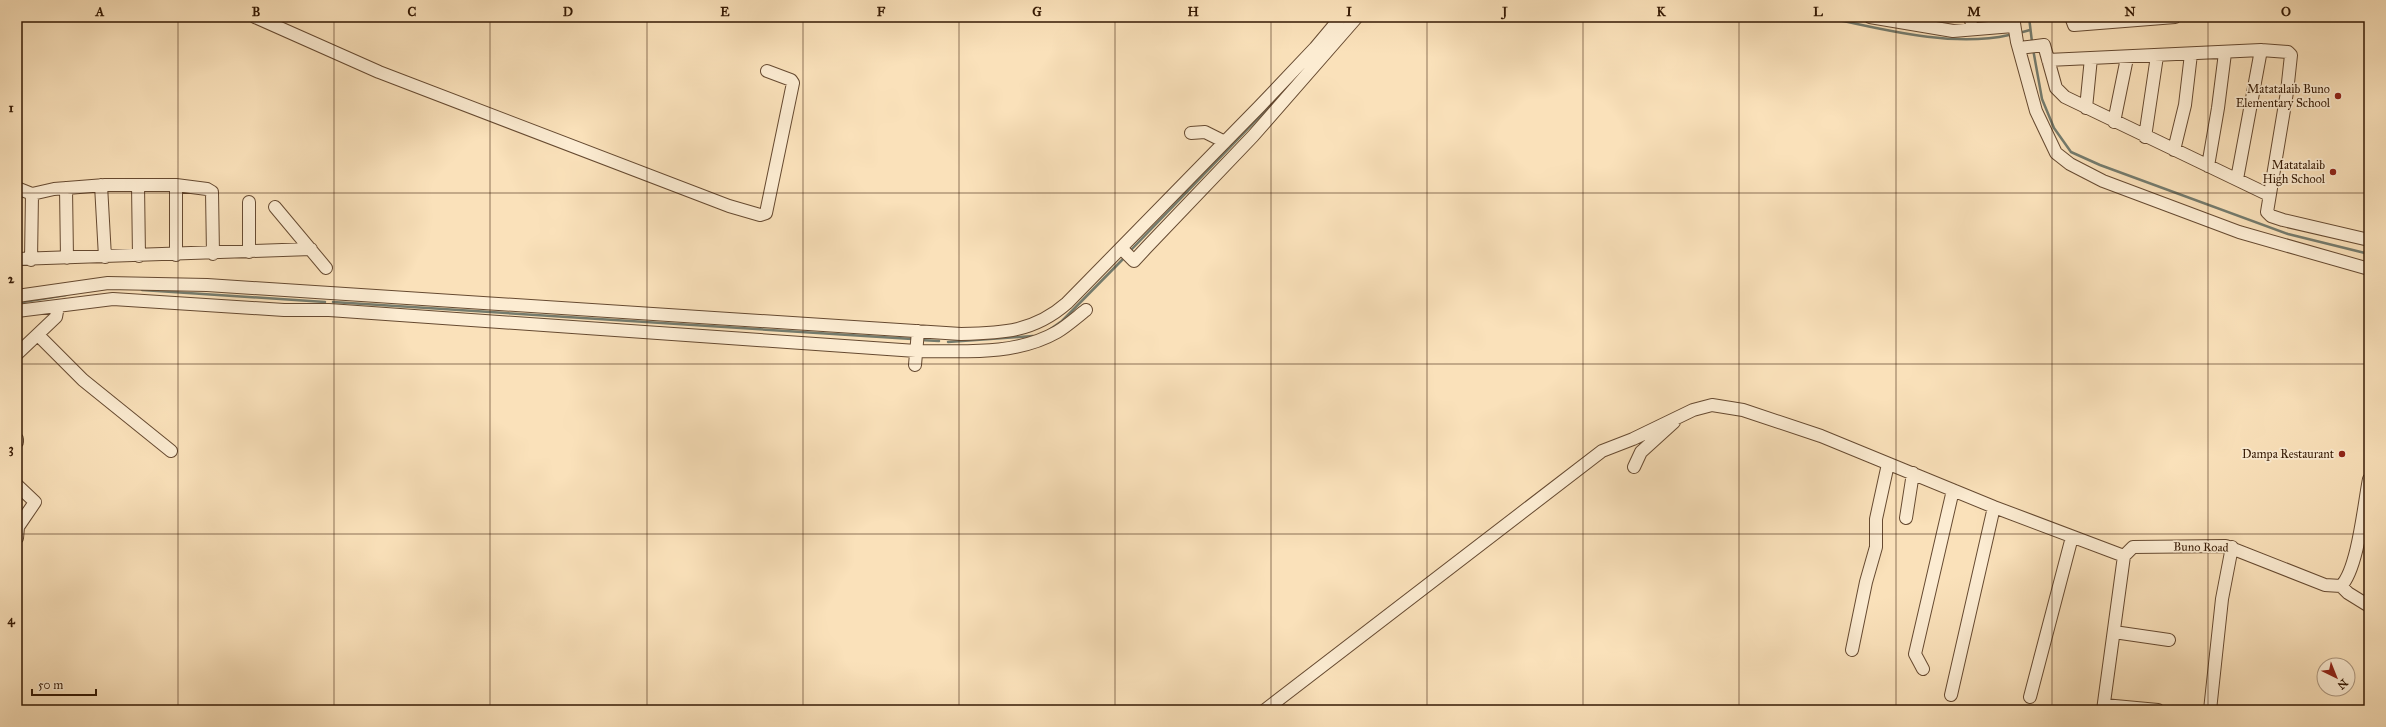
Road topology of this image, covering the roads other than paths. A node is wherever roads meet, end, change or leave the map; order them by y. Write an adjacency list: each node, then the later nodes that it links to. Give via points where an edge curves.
1 (255, 17): 16 (street, via 379,72 760,215 766,212 793,83)
2 (1341, 17): 21 (street, via 1315,48)
3 (1357, 17): 35 (street, via 1253,136 1134,261)
4 (1870, 17): 7 (street, via 1953,31)
5 (2071, 17): 6 (street, via 2074,25)
6 (2176, 17)
7 (2013, 21): 8 (street)
8 (2022, 47): 15 (street, via 2044,45); 46 (street, via 2036,111 2056,153 2070,164 2103,181 2239,232)
9 (2262, 50): 10 (street); 24 (street); 31 (street, via 2288,52 2291,55)
10 (2224, 53): 11 (street); 23 (street)
11 (2192, 54): 12 (street); 22 (street, via 2185,105)
12 (2157, 56): 14 (street); 20 (street)
13 (2091, 58): 14 (street); 15 (street); 17 (street)
14 (2127, 58): 18 (street)
15 (2048, 60): 17 (street, via 2060,93)
16 (767, 72)
17 (2086, 108): 18 (street)
18 (2114, 122): 20 (street)
19 (1191, 133): 21 (street, via 1205,132)
20 (2145, 137): 22 (street)
21 (1225, 142): 35 (street)
22 (2174, 150): 23 (street)
23 (2208, 166): 24 (street)
24 (2237, 179): 31 (street)
25 (100, 185): 26 (street); 29 (street); 41 (street)
26 (138, 185): 27 (street); 40 (street)
27 (176, 185): 38 (street, via 212,192); 39 (street)
28 (17, 188): 30 (street)
29 (66, 188): 30 (street); 42 (street)
30 (32, 194): 44 (street)
31 (2269, 195): 34 (street, via 2266,208 2271,216)
32 (249, 202): 37 (street)
33 (275, 207): 36 (street)
34 (2369, 240)
35 (1121, 248): 54 (street, via 1067,303 1038,323 993,333)
36 (311, 250): 37 (street); 45 (street)
37 (249, 252): 38 (street)
38 (212, 254): 39 (street)
39 (176, 255): 40 (street)
40 (139, 256): 41 (street)
41 (106, 257): 42 (street)
42 (67, 258): 44 (street)
43 (17, 260): 44 (street)
44 (31, 260)
45 (326, 268)
46 (2369, 269)
47 (330, 292): 48 (street, via 122,282); 50 (street); 53 (street)
48 (17, 296)
49 (58, 306): 50 (street, via 113,299 284,310); 52 (street); 55 (street, via 56,317)
50 (329, 310): 56 (street)
51 (1086, 310): 57 (street, via 1057,332 1021,346 978,351)
52 (17, 311)
53 (918, 331): 54 (street); 56 (street)
54 (944, 332): 57 (street)
55 (38, 335): 58 (street); 61 (street, via 83,380)
56 (916, 350): 57 (street); 59 (street)
57 (943, 351)
58 (17, 354)
59 (915, 365)
60 (1681, 414): 62 (street, via 1712,406 1743,410 1821,436); 63 (street, via 1641,452); 83 (street, via 1633,439 1602,450)
61 (171, 451)
62 (1888, 464): 64 (street); 78 (street, via 1876,519 1874,555)
63 (1634, 467)
64 (1913, 473): 67 (street); 69 (street)
65 (2369, 479): 74 (street, via 2353,564)
66 (17, 485): 71 (street, via 35,502 18,526)
67 (1953, 490): 68 (street); 79 (street, via 1915,654)
68 (1994, 507): 70 (street); 80 (street)
69 (1906, 518)
70 (2072, 537): 73 (street); 81 (street)
71 (17, 538)
72 (2232, 547): 73 (street, Buno Road, via 2136,546); 74 (street, Buno Road, via 2325,585); 85 (street, via 2222,599)
73 (2124, 556): 76 (street)
74 (2341, 586): 75 (street)
75 (2369, 606)
76 (2114, 632): 77 (street); 82 (street)
77 (2169, 640)
78 (1852, 650)
79 (1923, 669)
80 (1951, 695)
81 (2030, 697)
82 (2104, 707): 84 (street)
83 (1265, 710)
84 (2158, 710)
85 (2210, 710)

